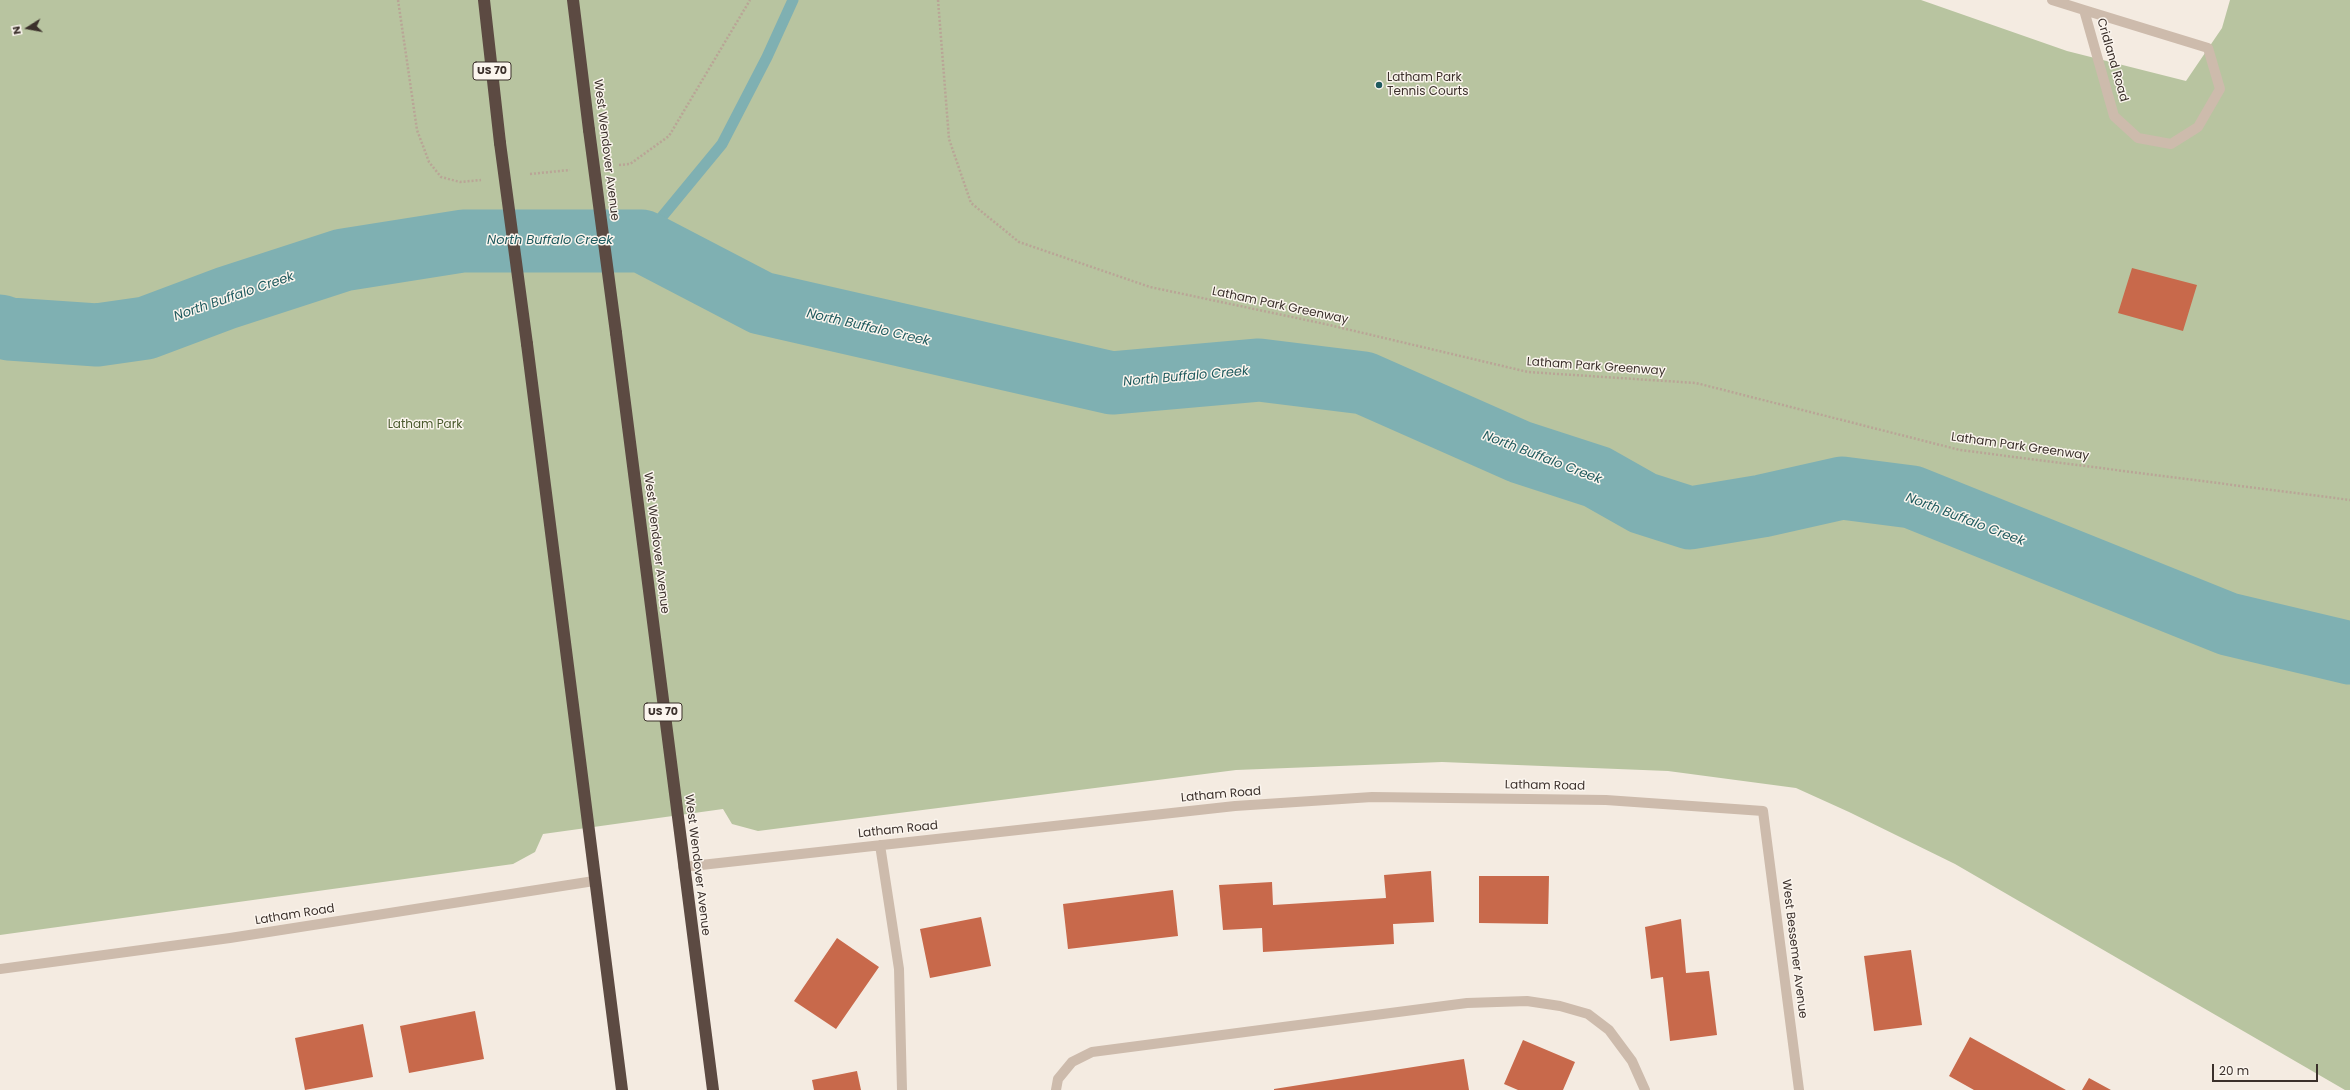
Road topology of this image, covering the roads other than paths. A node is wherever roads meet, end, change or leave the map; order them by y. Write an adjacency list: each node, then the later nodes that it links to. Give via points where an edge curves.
1 (484, 0): 8 (highway, US 70, bridge)
2 (572, 0): 7 (highway, West Wendover Avenue / US 70, bridge)
3 (2052, 0): 4 (street, Cridland Road)
4 (2084, 10): 4 (street, Cridland Road, via 2114,116 2138,138 2171,144 2198,127 2220,88 2208,48)
5 (1763, 811): 6 (street, Latham Road, via 1606,800 1372,797 1235,806); 15 (street, West Bessemer Avenue)
6 (880, 845): 7 (street, Latham Road); 12 (street, via 899,969)
7 (683, 867): 11 (highway, West Wendover Avenue / US 70)
8 (594, 881): 9 (street, Latham Road, via 230,938); 10 (highway, US 70)
9 (0, 969)
10 (622, 1090)
11 (713, 1090)
12 (902, 1090)
13 (1056, 1090): 14 (street, via 1058,1079 1072,1062 1092,1052 1467,1003 1527,1001 1588,1014 1609,1030 1632,1061)
14 (1645, 1090)
15 (1799, 1090)

